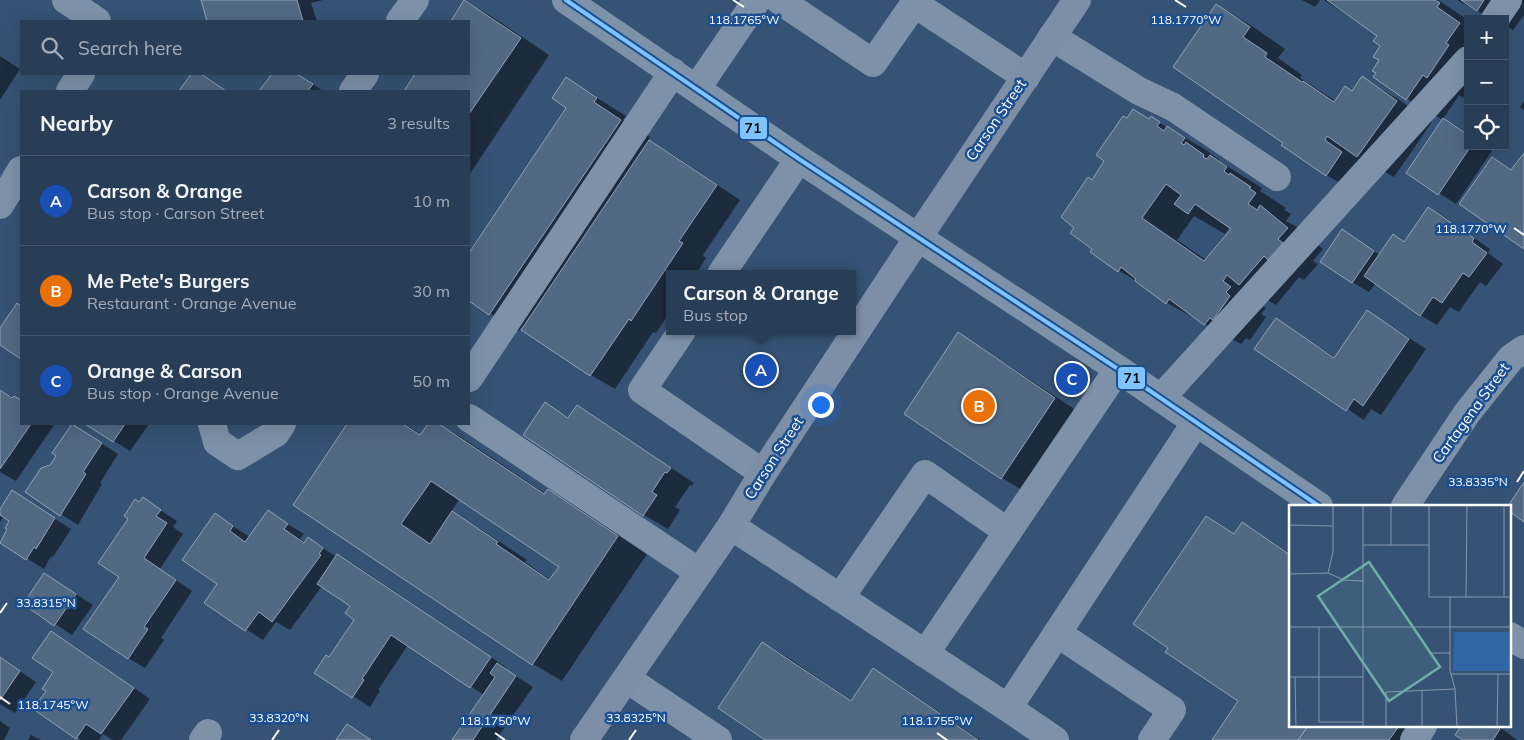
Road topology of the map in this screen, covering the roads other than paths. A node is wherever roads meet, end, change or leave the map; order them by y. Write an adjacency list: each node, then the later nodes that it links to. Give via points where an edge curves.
1 (66, 0): 10 (street)
2 (415, 0): 11 (street)
3 (566, 0): 14 (street)
4 (757, 0): 18 (street)
5 (779, 0): 8 (street, via 873,63)
6 (1077, 0): 12 (main road, Carson Street)
7 (1508, 0): 9 (street)
8 (916, 2): 17 (street)
9 (1499, 15)
10 (96, 20)
11 (401, 20)
12 (1052, 37): 17 (main road, Carson Street); 23 (street, via 1139,91 1173,107)
13 (1464, 64): 33 (street)
14 (673, 72): 18 (street); 32 (street)
15 (80, 75): 19 (street)
16 (364, 75): 20 (street)
17 (1026, 77): 25 (main road, Carson Street)
18 (697, 88): 21 (street)
19 (71, 90)
20 (354, 90)
21 (799, 159): 25 (street); 26 (street)
22 (20, 172): 24 (street)
23 (1277, 177)
24 (0, 205)
25 (918, 236): 27 (main road, Carson Street); 31 (street)
26 (724, 270)
27 (856, 331)
28 (679, 335): 38 (street, via 642,390)
29 (853, 335): 38 (main road, Carson Street)
30 (1524, 349): 40 (street, Cartagena Street, via 1511,358 1468,413)
31 (1118, 369): 33 (street); 42 (street)
32 (470, 376)
33 (1161, 398): 35 (street)
34 (470, 419): 43 (street)
35 (1196, 422): 39 (street); 45 (street)
36 (212, 425): 37 (street, via 217,442 238,456 276,433)
37 (281, 425)
38 (763, 473): 41 (main road, Carson Street)
39 (1318, 505)
40 (1406, 505)
41 (731, 526): 43 (main road, Carson Street); 44 (street)
42 (1008, 532): 44 (street, via 925,474); 48 (street)
43 (699, 572): 49 (main road, Carson Street)
44 (840, 598): 48 (street)
45 (1057, 633): 50 (street); 55 (street, via 1172,710)
46 (1512, 637): 47 (street)
47 (1524, 645)
48 (925, 654): 50 (street)
49 (626, 679): 52 (main road, Carson Street); 53 (street)
50 (1008, 708): 54 (street)
51 (1422, 728): 56 (street)
52 (584, 740)
53 (718, 740)
54 (1055, 740)
55 (1152, 740)
56 (1414, 740)

